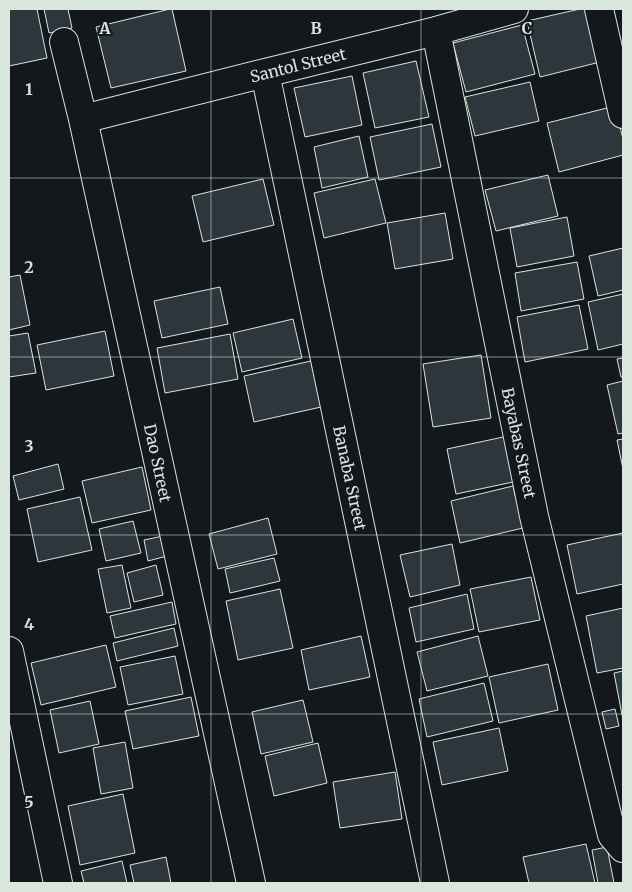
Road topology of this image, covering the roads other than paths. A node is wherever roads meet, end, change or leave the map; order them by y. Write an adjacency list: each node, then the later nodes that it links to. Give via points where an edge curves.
1 (514, 9): 3 (street, Santol Street)
2 (599, 9): 6 (street)
3 (436, 31): 5 (street, Santol Street); 9 (street, Bayabas Street, via 534,516 612,835)
4 (64, 42): 7 (street, Dao Street)
5 (265, 73): 7 (street, Santol Street); 12 (street, Banaba Street)
6 (623, 114)
7 (83, 119): 11 (street, Dao Street)
8 (9, 651): 10 (street)
9 (623, 848)
10 (58, 883)
11 (251, 883)
12 (435, 883)

